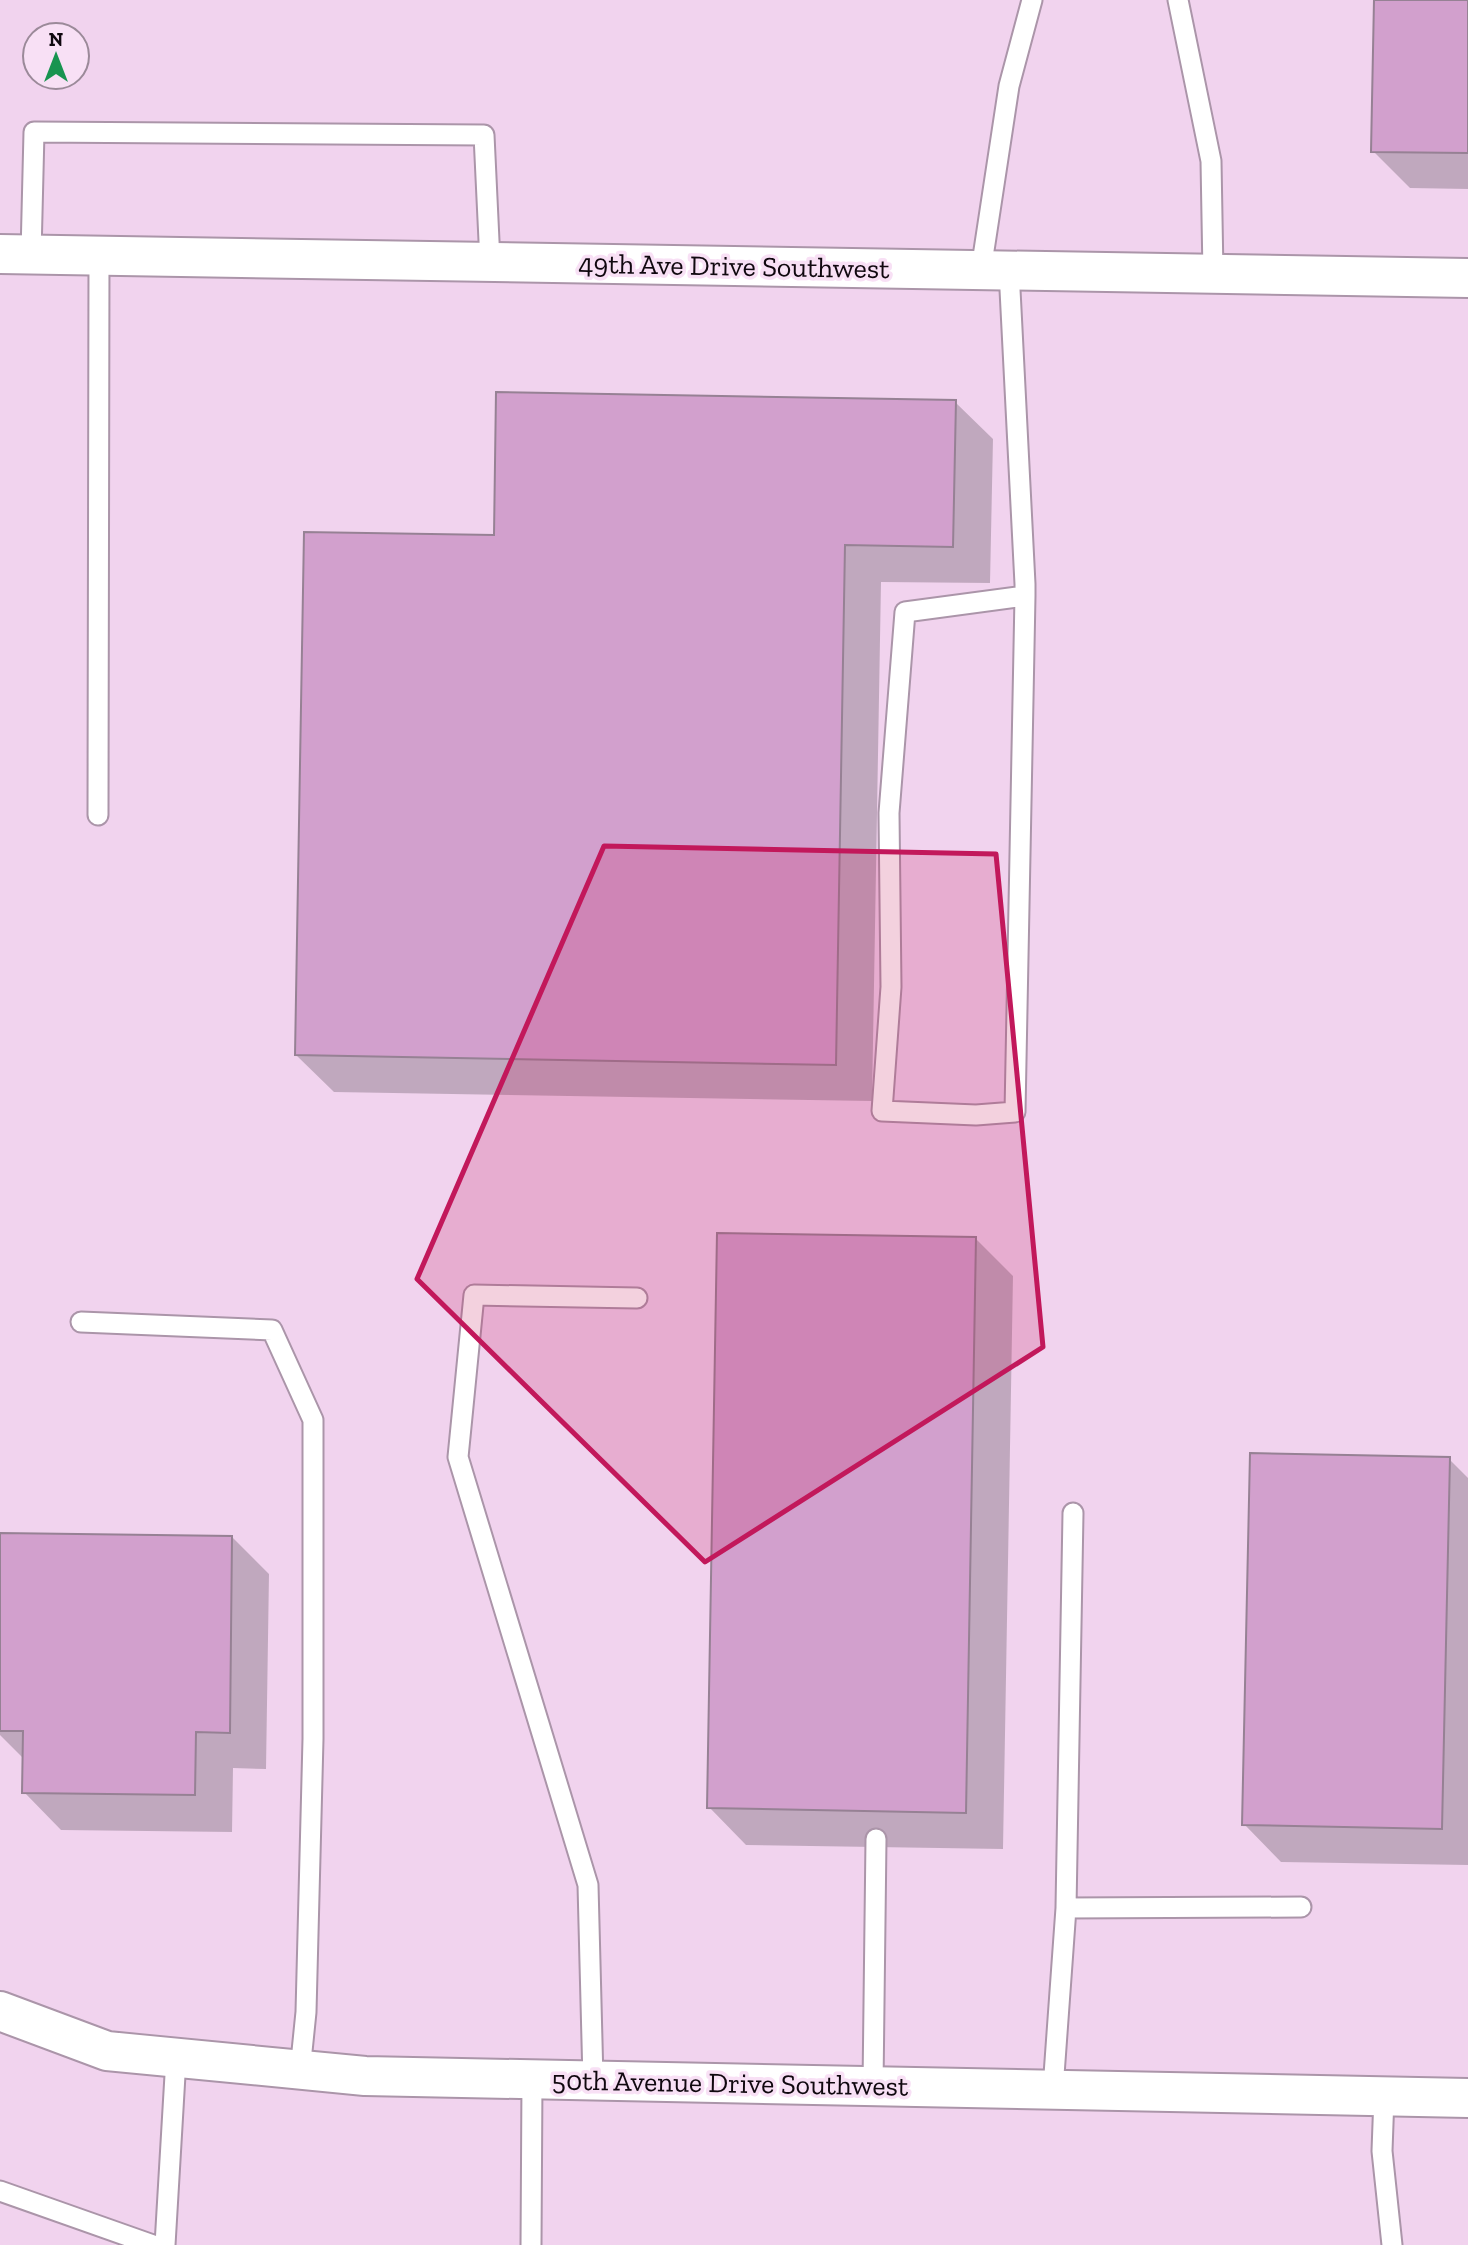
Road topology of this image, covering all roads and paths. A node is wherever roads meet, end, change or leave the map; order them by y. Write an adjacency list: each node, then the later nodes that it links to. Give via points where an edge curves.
1 (1032, 0): 6 (lane, via 1009,86)
2 (1178, 0): 7 (lane, via 1211,161)
3 (16, 254): 4 (street, 49th Ave Drive Southwest); 5 (lane, via 34,132 484,135)
4 (99, 256): 5 (street, 49th Ave Drive Southwest); 10 (lane)
5 (490, 262): 6 (street, 49th Ave Drive Southwest)
6 (995, 270): 7 (street, 49th Ave Drive Southwest); 9 (lane)
7 (1213, 273): 8 (street, 49th Ave Drive Southwest)
8 (1468, 278)
9 (1025, 596): 9 (lane, via 1014,1112 882,1111 891,987 889,813 905,612)
10 (98, 816)
11 (637, 1298): 21 (lane, via 474,1295 458,1457 588,1885)
12 (81, 1322): 19 (lane, via 272,1330 313,1420 313,1739 306,2012)
13 (1073, 1513): 16 (lane)
14 (876, 1839): 22 (lane)
15 (1301, 1907): 16 (lane)
16 (1066, 1908): 23 (lane)
17 (0, 2011): 18 (street, 50th Avenue Drive Southwest, via 107,2051)
18 (176, 2059): 19 (street, 50th Avenue Drive Southwest); 28 (lane)
19 (300, 2071): 20 (street, 50th Avenue Drive Southwest)
20 (532, 2079): 21 (street, 50th Avenue Drive Southwest); 29 (lane)
21 (593, 2080): 22 (street, 50th Avenue Drive Southwest)
22 (873, 2085): 23 (street, 50th Avenue Drive Southwest)
23 (1053, 2089): 24 (street, 50th Avenue Drive Southwest)
24 (1384, 2096): 25 (street, 50th Avenue Drive Southwest); 30 (lane, via 1382,2151)
25 (1468, 2098)
26 (0, 2191): 27 (lane)
27 (153, 2245)
28 (165, 2245)
29 (531, 2245)
30 (1392, 2245)

